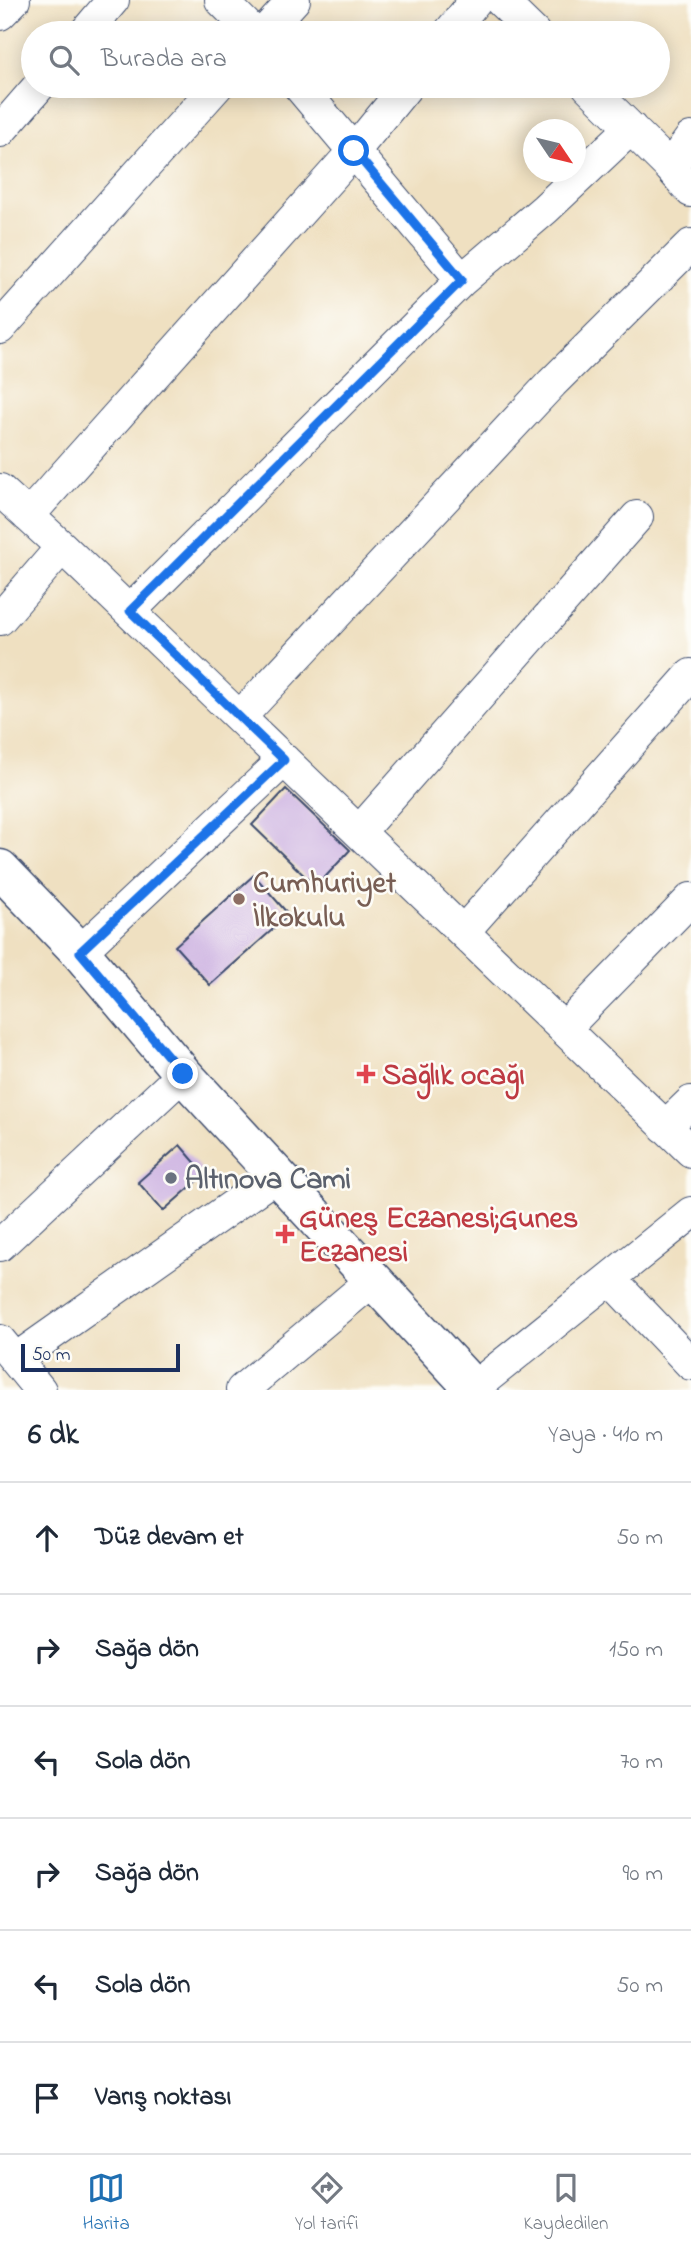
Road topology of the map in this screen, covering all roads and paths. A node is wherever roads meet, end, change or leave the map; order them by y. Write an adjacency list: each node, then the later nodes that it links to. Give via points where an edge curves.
1 (14, 0): 7 (street)
2 (113, 0): 8 (street)
3 (222, 0): 9 (street)
4 (294, 0): 10 (street)
5 (476, 0): 11 (street)
6 (500, 0): 12 (street)
7 (0, 14)
8 (95, 21)
9 (242, 21)
10 (275, 21)
11 (459, 21)
12 (522, 21)
13 (29, 98): 19 (street)
14 (206, 98): 26 (street)
15 (309, 98): 21 (street)
16 (397, 98): 21 (street)
17 (600, 98): 18 (street)
18 (631, 128): 22 (street); 25 (street)
19 (0, 131)
20 (691, 138): 22 (street)
21 (354, 151): 25 (street); 28 (street)
22 (670, 167): 23 (street)
23 (691, 191)
24 (691, 245): 34 (street, via 552,383)
25 (462, 280): 31 (street)
26 (0, 328)
27 (0, 490): 28 (street)
28 (28, 516): 30 (street)
29 (637, 517): 36 (street)
30 (62, 547): 31 (street); 32 (street)
31 (130, 611): 34 (street)
32 (0, 619)
33 (691, 675): 39 (street)
34 (240, 717): 35 (street)
35 (284, 760): 36 (street); 40 (street)
36 (359, 832): 39 (street)
37 (0, 869): 40 (main road)
38 (691, 899): 41 (street)
39 (463, 932): 41 (street)
40 (80, 952): 42 (main road)
41 (564, 1029): 44 (street)
42 (183, 1074): 46 (main road); 48 (street)
43 (691, 1102): 44 (street)
44 (665, 1126): 45 (street)
45 (691, 1151)
46 (277, 1175): 50 (main road); 51 (street)
47 (691, 1213): 49 (street)
48 (0, 1245)
49 (610, 1279): 52 (street); 53 (street)
50 (373, 1280): 53 (main road); 55 (street)
51 (8, 1350): 54 (street)
52 (691, 1364)
53 (473, 1389)
54 (39, 1390)
55 (242, 1390)

